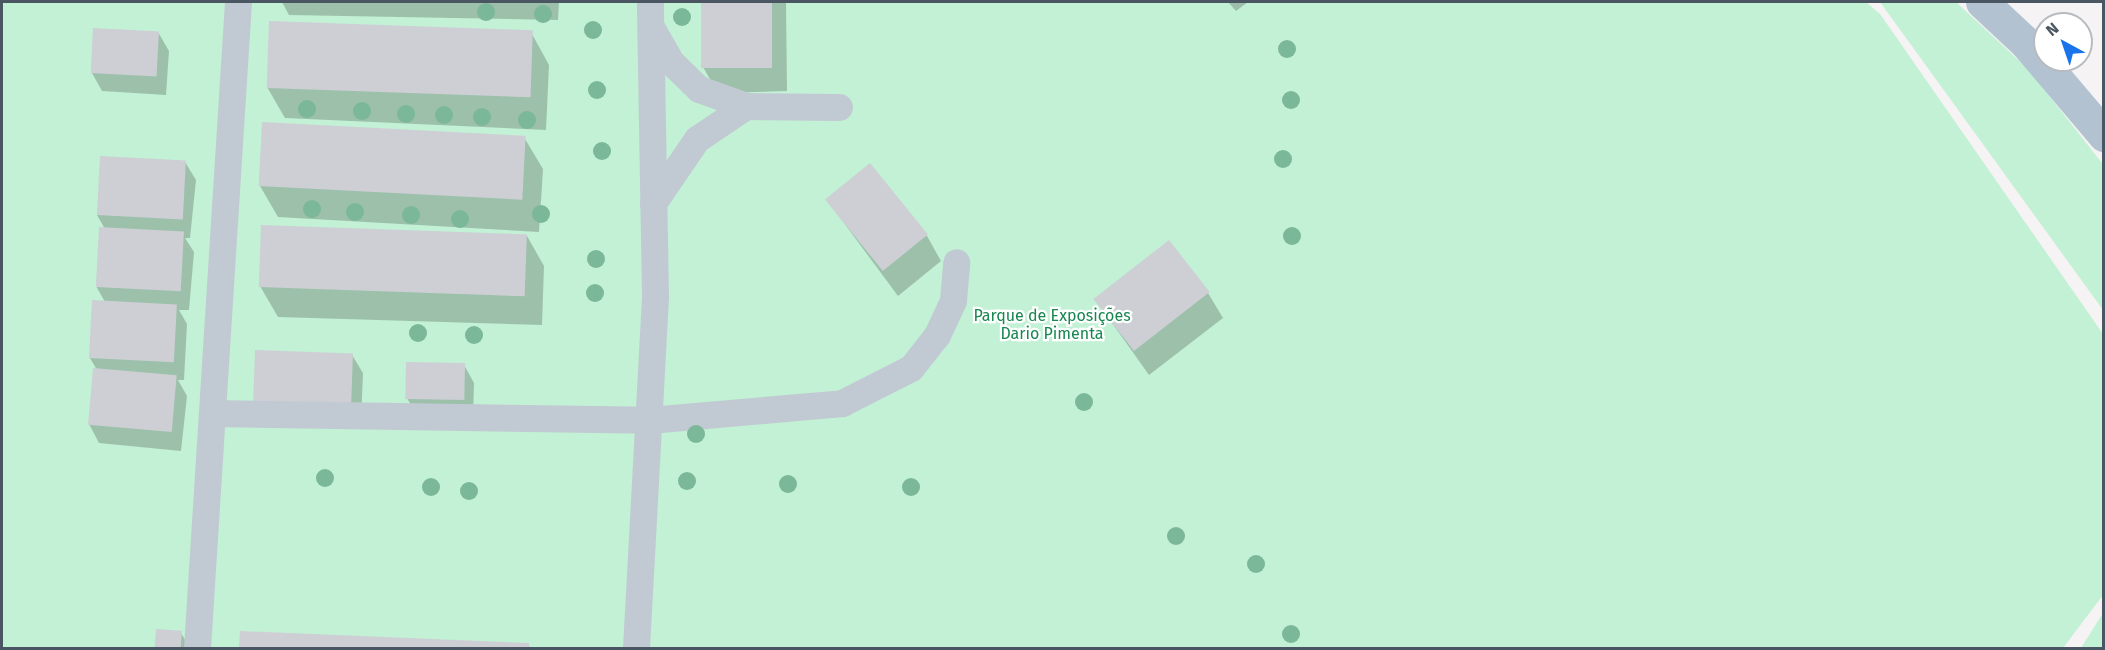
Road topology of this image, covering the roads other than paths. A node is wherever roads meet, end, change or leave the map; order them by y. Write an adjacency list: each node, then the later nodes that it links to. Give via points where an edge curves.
1 (238, 2): 9 (street)
2 (1982, 2): 6 (main road, via 2026,43)
3 (650, 14): 4 (street, via 671,62 699,89); 7 (street)
4 (746, 106): 5 (street); 7 (street, via 697,139)
5 (839, 107)
6 (2103, 135)
7 (653, 203): 10 (street)
8 (956, 262): 10 (street, via 953,300 937,335 911,368 878,389 842,403)
9 (212, 413): 10 (street); 11 (street)
10 (649, 420): 12 (street)
11 (197, 648)
12 (636, 648)

